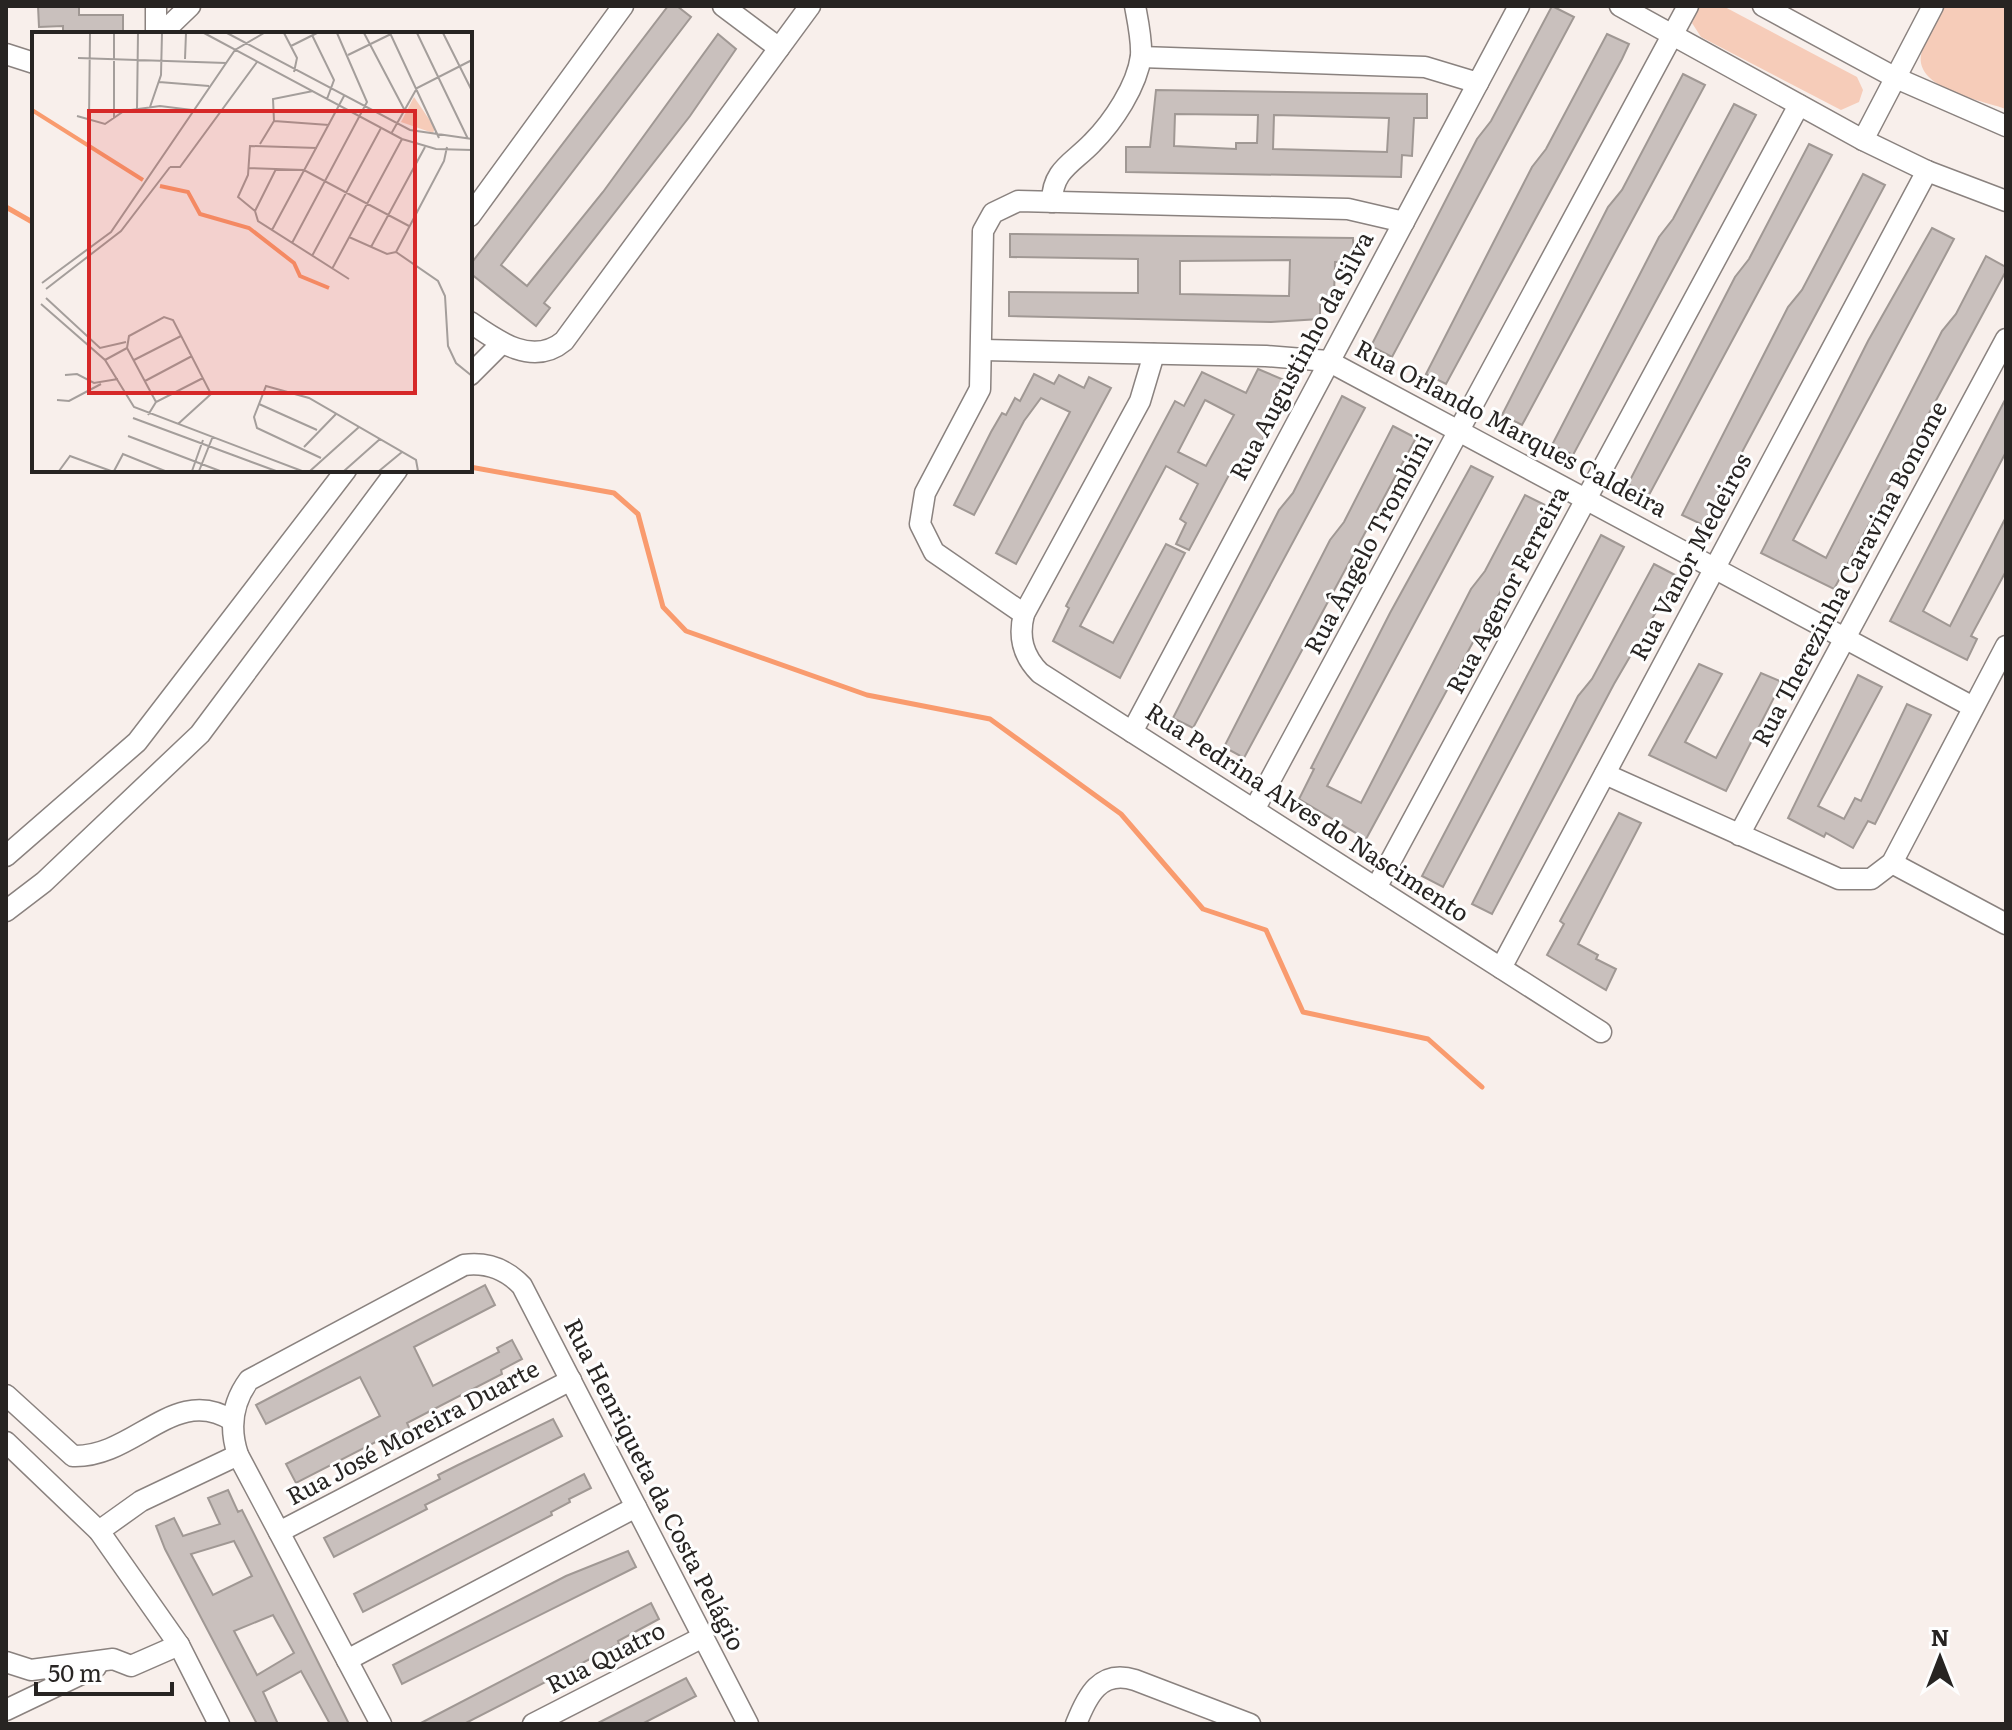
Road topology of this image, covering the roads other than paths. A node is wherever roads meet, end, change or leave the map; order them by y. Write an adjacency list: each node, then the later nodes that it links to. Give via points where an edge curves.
1 (156, 6): 12 (street)
2 (190, 6): 13 (street)
3 (623, 6): 27 (street)
4 (723, 6): 15 (street)
5 (810, 6): 15 (street)
6 (1135, 6): 17 (street)
7 (1519, 6): 20 (street, Rua Augustinho da Silva)
8 (1620, 6): 14 (street)
9 (1688, 6): 14 (street, Rua Ângelo Trombini)
10 (1763, 6): 19 (street)
11 (1933, 6): 19 (street)
12 (158, 32)
13 (160, 32)
14 (1672, 35): 21 (street); 36 (street, Rua Ângelo Trombini)
15 (779, 48): 31 (street, via 564,341 546,353)
16 (6, 54): 18 (street)
17 (1141, 57): 20 (street, via 1425,67); 26 (street, via 1118,109 1094,142 1062,169)
18 (32, 62)
19 (1896, 78): 22 (street); 23 (street)
20 (1478, 83): 28 (street, Rua Augustinho da Silva)
21 (1799, 105): 23 (street); 39 (street, Rua Agenor Ferreira)
22 (2006, 126)
23 (1863, 140): 24 (street)
24 (1927, 171): 25 (street); 40 (street, Rua Vanor Medeiros)
25 (2006, 201)
26 (1052, 202): 28 (street, via 1348,209); 32 (street, via 1011,203 985,224)
27 (472, 213)
28 (1404, 222): 34 (street, Rua Augustinho da Silva)
29 (472, 323): 31 (street)
30 (2006, 339): 42 (street, Rua Therezinha Caravina Bonome)
31 (501, 344): 35 (street)
32 (983, 350): 33 (street, Rua Orlando Marques Caldeira); 41 (street, via 980,389 925,493 920,524 934,552)
33 (1154, 354): 34 (street, Rua Orlando Marques Caldeira); 41 (street, via 1140,401)
34 (1328, 361): 36 (street, Rua Orlando Marques Caldeira); 45 (street, Rua Augustinho da Silva)
35 (472, 373)
36 (1459, 431): 39 (street, Rua Orlando Marques Caldeira); 47 (street, Rua Ângelo Trombini)
37 (345, 472): 49 (street, via 137,742)
38 (395, 472): 52 (street, via 200,734 44,882)
39 (1586, 499): 40 (street, Rua Orlando Marques Caldeira); 51 (street, Rua Agenor Ferreira)
40 (1715, 568): 42 (street, Rua Orlando Marques Caldeira); 46 (street, Rua Vanor Medeiros)
41 (1024, 614): 45 (street, Rua Pedrina Alves do Nascimento, via 1023,646 1034,667)
42 (1845, 638): 44 (street, Rua Orlando Marques Caldeira); 48 (street, Rua Therezinha Caravina Bonome)
43 (2006, 646): 44 (street)
44 (1973, 707): 50 (street)
45 (1132, 732): 47 (street, Rua Pedrina Alves do Nascimento)
46 (1605, 774): 48 (street); 54 (street, Rua Vanor Medeiros)
47 (1254, 810): 51 (street, Rua Pedrina Alves do Nascimento)
48 (1739, 835): 50 (street, via 1847,881 1871,879)
49 (6, 856)
50 (1892, 863): 53 (street)
51 (1376, 888): 54 (street, Rua Pedrina Alves do Nascimento)
52 (6, 911)
53 (2006, 924)
54 (1501, 968): 55 (street, Rua Pedrina Alves do Nascimento)
55 (1601, 1032)
56 (571, 1380): 58 (street, Rua Henriqueta da Costa Pelágio, via 522,1286 508,1273 482,1264 464,1265 249,1380); 61 (street, Rua Henriqueta da Costa Pelágio); 63 (street, Rua José Moreira Duarte)
57 (6, 1395): 58 (street, via 73,1456 108,1452 184,1411 204,1408)
58 (233, 1421): 60 (street)
59 (6, 1442): 62 (street)
60 (238, 1455): 62 (street, via 141,1501); 63 (street)
61 (636, 1507): 64 (street, Rua Henriqueta da Costa Pelágio); 67 (street)
62 (99, 1531): 65 (street)
63 (279, 1532): 67 (street)
64 (703, 1637): 72 (street, Rua Quatro); 73 (street, Rua Henriqueta da Costa Pelágio)
65 (179, 1645): 66 (street, via 135,1665); 70 (street)
66 (113, 1659): 68 (street, via 31,1670); 69 (street)
67 (347, 1660): 71 (street)
68 (6, 1662)
69 (6, 1710)
70 (219, 1724)
71 (381, 1724)
72 (533, 1724)
73 (748, 1724)
74 (1076, 1724): 75 (street, via 1087,1697 1105,1680 1130,1678)
75 (1250, 1724)

